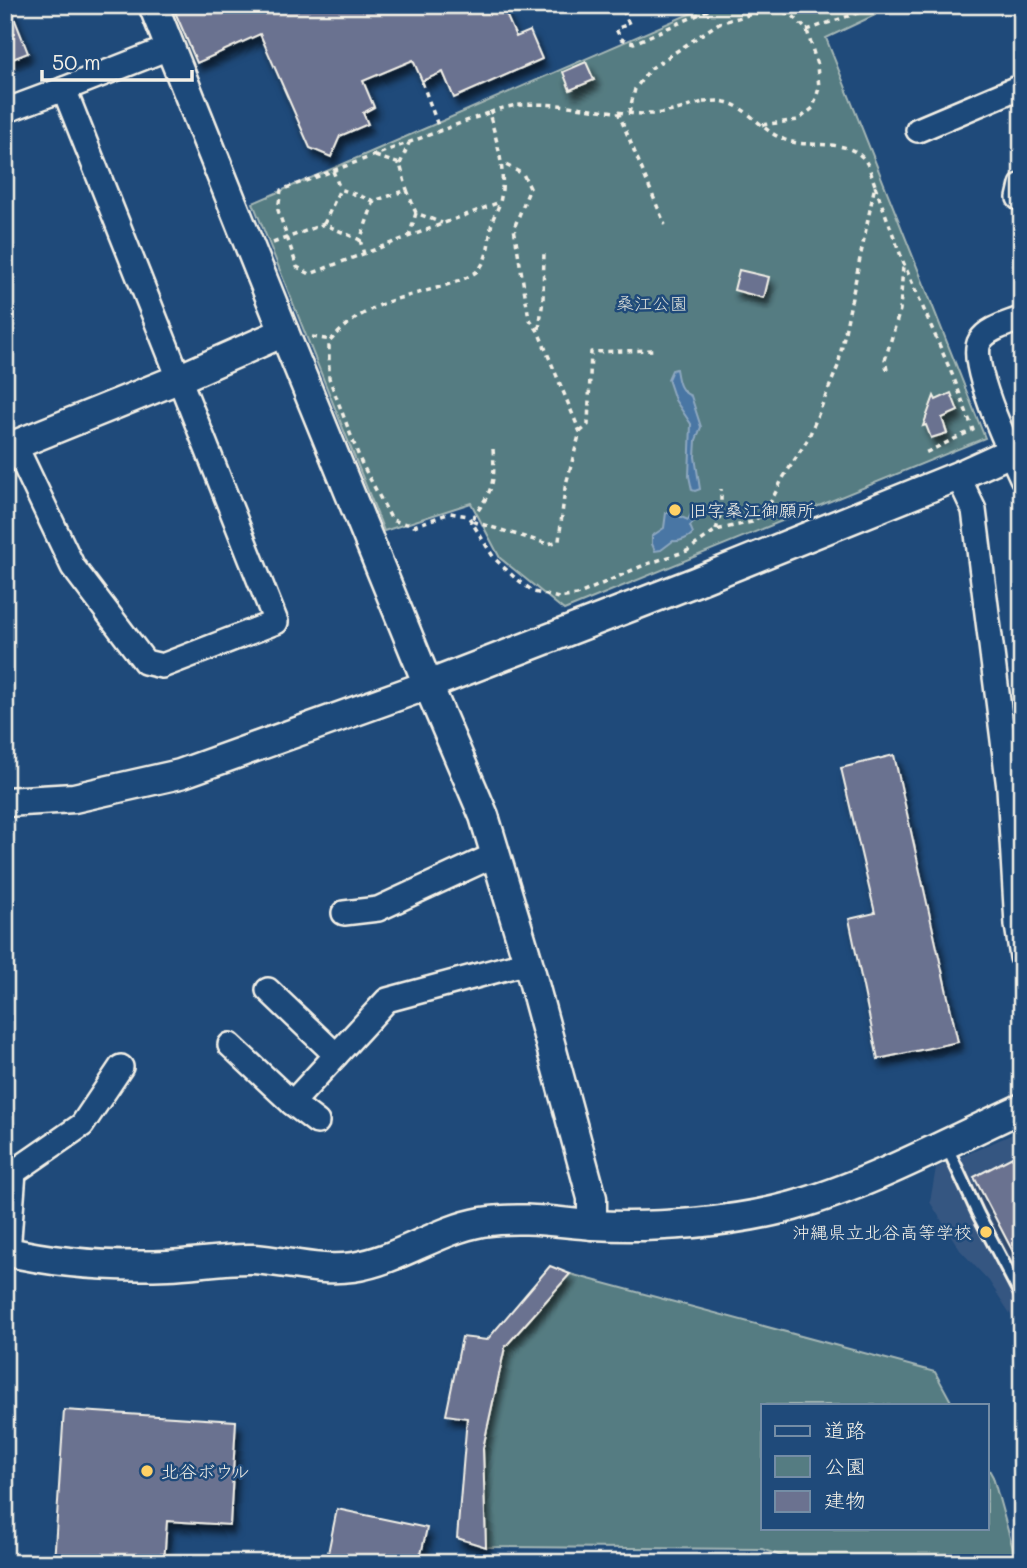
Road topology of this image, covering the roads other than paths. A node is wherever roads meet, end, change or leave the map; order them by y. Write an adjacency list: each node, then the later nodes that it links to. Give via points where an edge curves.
1 (153, 5): 2 (street)
2 (171, 47): 4 (street); 10 (street)
3 (1022, 86): 6 (street)
4 (64, 89): 5 (street); 11 (street)
5 (5, 111)
6 (918, 131)
7 (1022, 185): 8 (street)
8 (1022, 197)
9 (1022, 318): 13 (street, via 988,332 976,351 986,389)
10 (297, 335): 11 (street); 16 (street)
11 (178, 379): 12 (street); 12 (street, via 276,622 162,666 145,662 72,567)
12 (10, 447)
13 (1016, 449): 14 (street); 15 (street)
14 (958, 476): 16 (street); 20 (street, via 974,510 1009,788)
15 (1022, 478)
16 (428, 685): 17 (street, via 180,774 74,798); 18 (street)
17 (5, 802)
18 (497, 854): 19 (street, via 378,909); 21 (street)
19 (344, 913)
20 (1022, 957)
21 (528, 962): 24 (street, via 387,1000); 31 (street, via 592,1198)
22 (268, 990): 24 (street)
23 (230, 1045): 26 (street)
24 (336, 1055): 26 (street)
25 (121, 1067): 30 (street, via 82,1125)
26 (292, 1103): 28 (street)
27 (1022, 1108): 29 (street)
28 (317, 1122)
29 (945, 1143): 31 (street, via 833,1193 776,1210 695,1223); 33 (lane)
30 (9, 1168): 32 (street)
31 (592, 1225): 32 (street, via 534,1218 481,1223 378,1261 319,1269 251,1259 171,1265 71,1264)
32 (7, 1251)
33 (1022, 1298)

